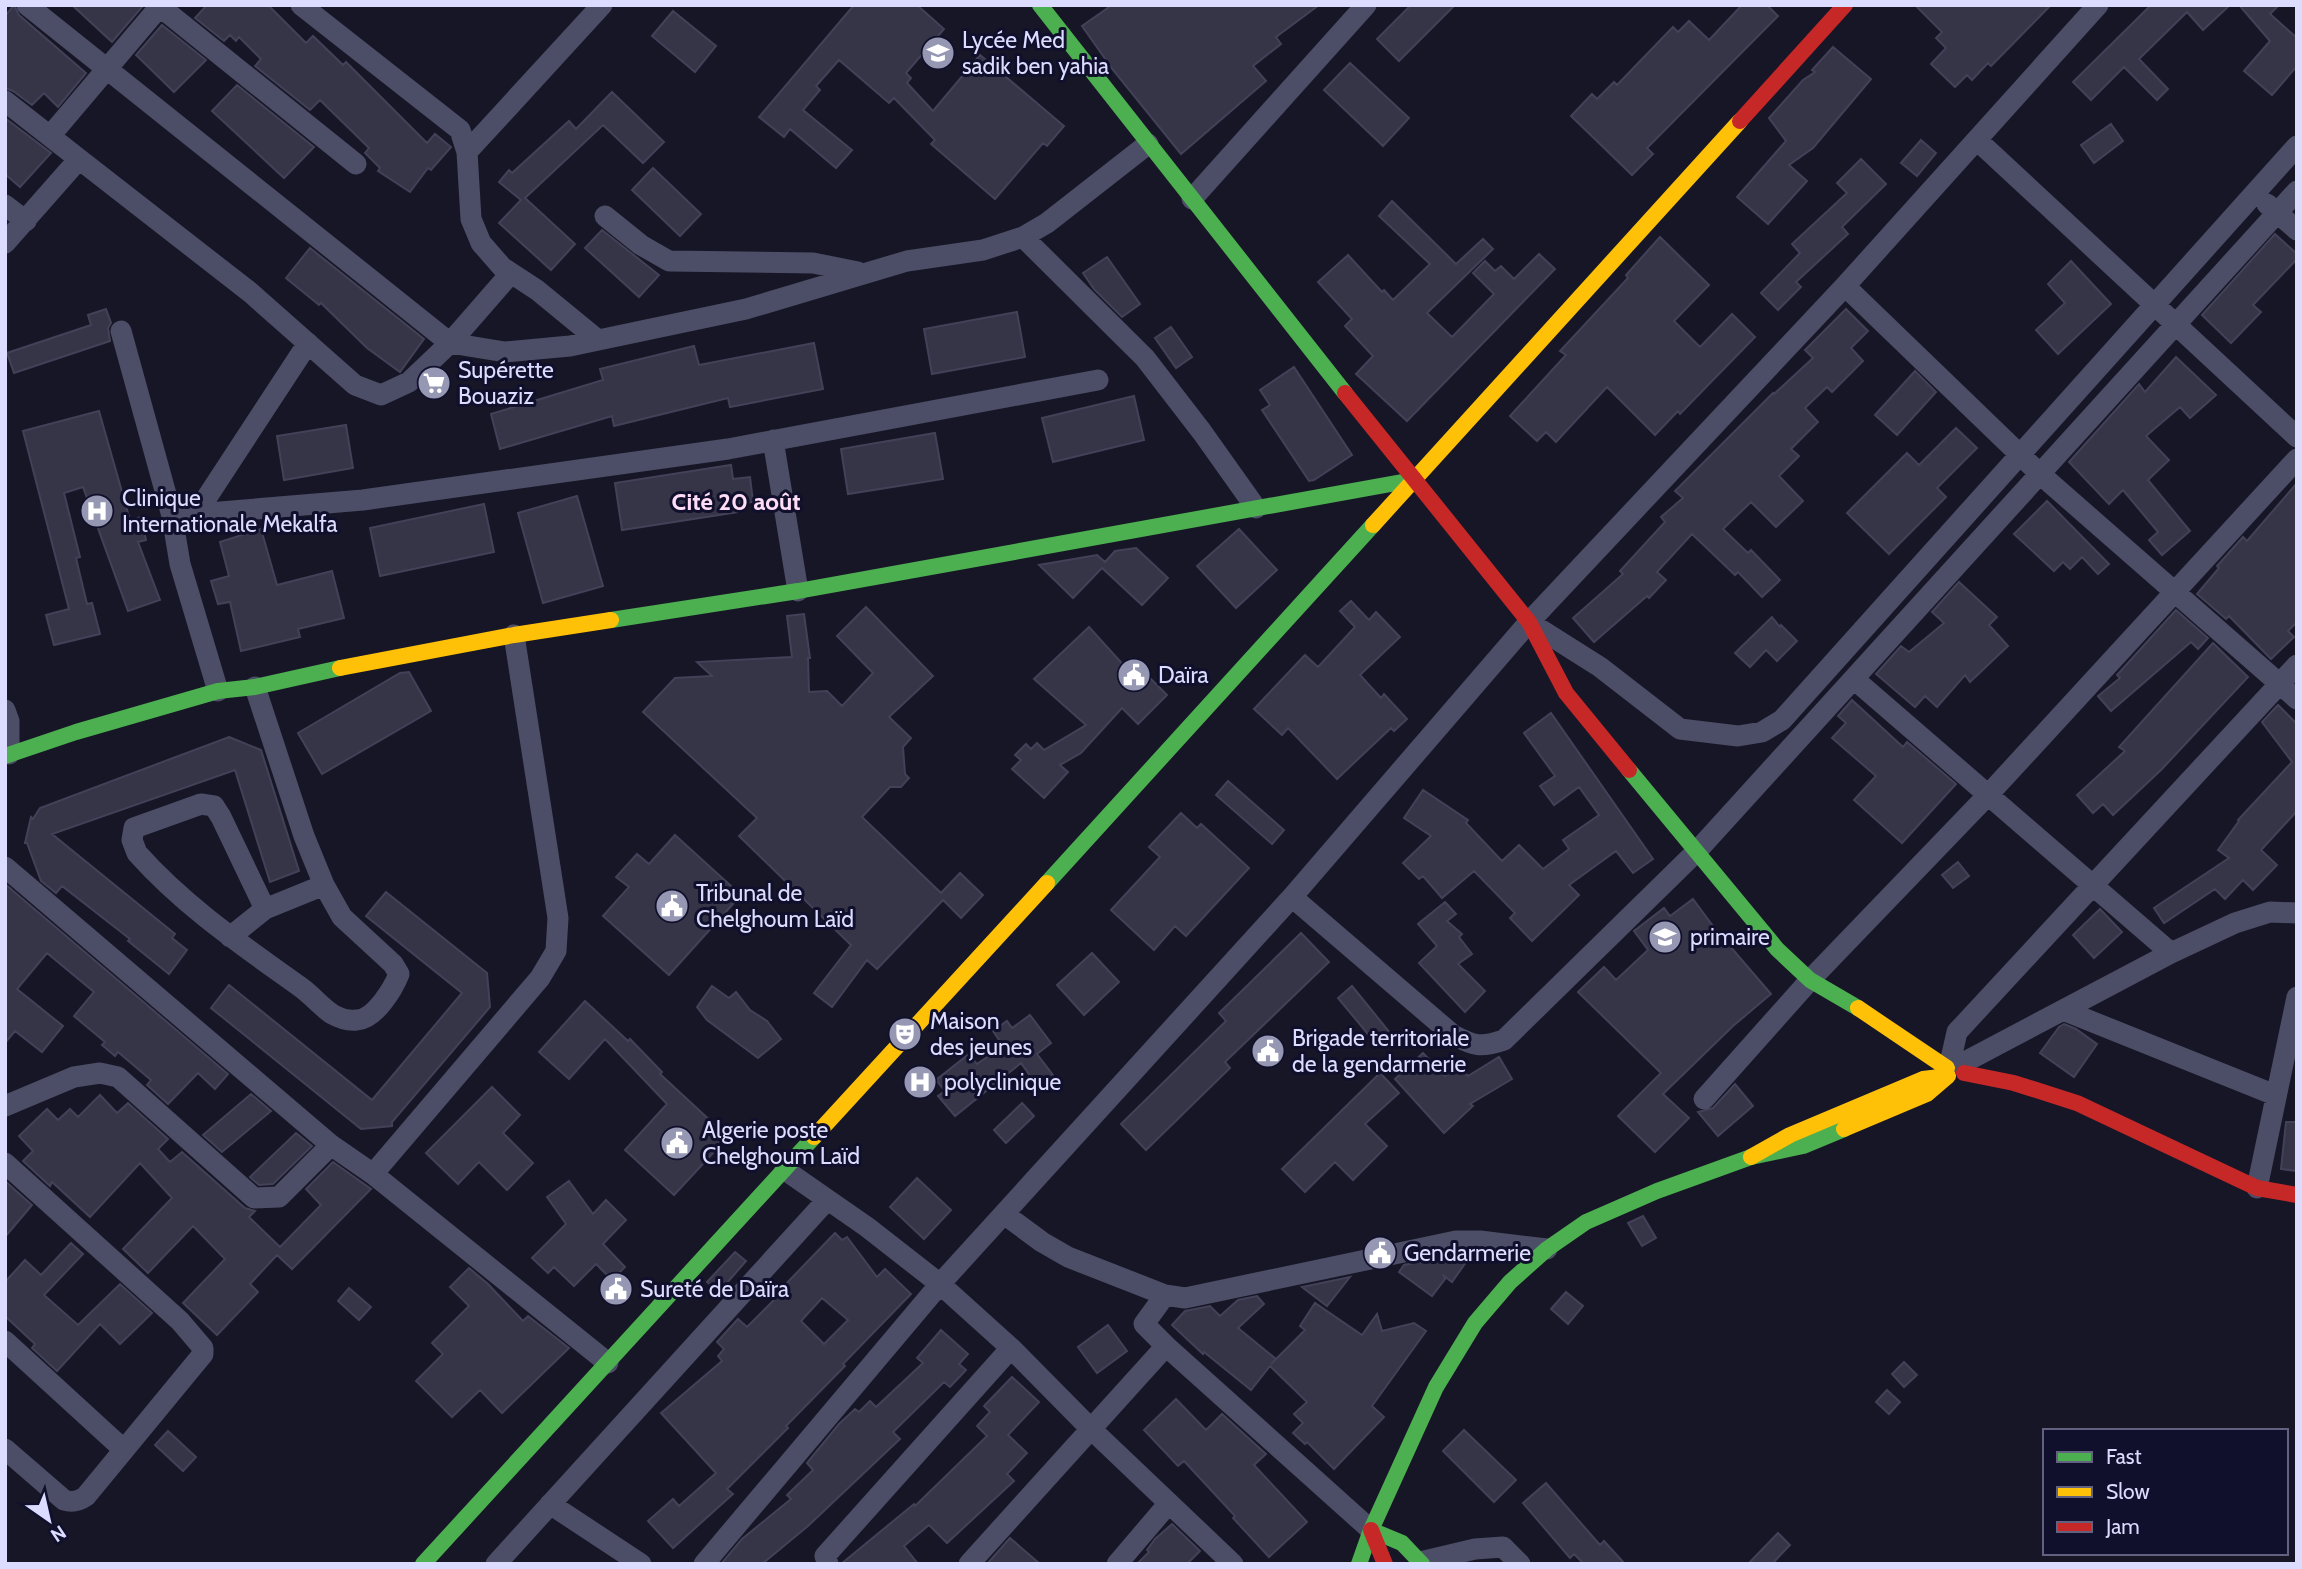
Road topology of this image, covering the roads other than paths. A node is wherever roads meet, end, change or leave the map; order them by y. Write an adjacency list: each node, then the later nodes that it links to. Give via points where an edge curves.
1 (27, 5): 9 (street)
2 (300, 5): 15 (street, via 460,130)
3 (602, 5): 15 (street)
4 (1040, 5): 13 (street)
5 (1366, 5): 20 (street)
6 (1844, 5): 43 (street)
7 (2098, 5): 12 (street)
8 (159, 6): 9 (street); 17 (street)
9 (108, 68): 11 (street); 36 (street)
10 (5, 102): 11 (street)
11 (50, 136): 16 (street)
12 (1977, 140): 30 (street); 31 (street)
13 (1148, 144): 20 (street); 26 (street)
14 (2297, 146): 19 (street)
15 (467, 152): 28 (street, via 471,219 481,243)
16 (79, 159): 24 (street); 35 (street)
17 (356, 164)
18 (2297, 191): 22 (street)
19 (2255, 193): 22 (street); 31 (street)
20 (1192, 199): 43 (street)
21 (5, 205): 24 (street)
22 (2277, 213): 25 (street); 32 (street)
23 (605, 215): 29 (street, via 641,245 670,261 813,263)
24 (26, 221): 27 (street)
25 (2297, 230)
26 (1023, 237): 29 (street, via 983,250); 44 (street, via 1145,358)
27 (5, 243)
28 (511, 273): 34 (street); 36 (street)
29 (860, 273): 34 (street, via 746,309)
30 (1845, 286): 40 (street); 49 (street)
31 (2154, 305): 32 (street); 40 (street)
32 (2176, 324): 38 (street); 42 (street)
33 (121, 331): 46 (street)
34 (598, 340): 36 (street, via 505,352)
35 (308, 343): 36 (street, via 355,385 381,395 409,382); 45 (street)
36 (450, 343)
37 (1098, 380): 39 (street)
38 (2297, 437)
39 (773, 440): 45 (street, via 363,500); 47 (street)
40 (2020, 454): 42 (street); 52 (street, via 1782,720 1762,732 1738,736 1680,729)
41 (2297, 459): 48 (street)
42 (2039, 474): 48 (street); 53 (street)
43 (1413, 480): 44 (street); 49 (street); 80 (street)
44 (1256, 508): 47 (street)
45 (196, 514): 46 (street)
46 (172, 516): 56 (street, via 180,564)
47 (798, 591): 50 (street)
48 (2174, 591): 54 (street); 61 (street)
49 (1529, 622): 52 (street); 57 (street); 66 (street)
50 (514, 635): 55 (street); 81 (street, via 558,918 556,951 540,978)
51 (2297, 665): 54 (street)
52 (1600, 667): 57 (street, via 1574,675)
53 (1854, 679): 61 (street); 62 (street)
54 (2280, 684): 58 (street); 65 (street)
55 (255, 687): 56 (street); 64 (street)
56 (218, 691): 60 (street)
57 (1566, 693): 62 (street)
58 (2297, 699)
59 (5, 710): 60 (street, via 9,721)
60 (7, 755)
61 (1988, 795): 65 (street); 71 (street)
62 (1697, 851): 66 (street, via 1504,1040 1486,1047 1453,1035); 71 (street, via 1777,949)
63 (5, 867): 78 (street)
64 (324, 885): 67 (street); 69 (street, via 342,917 398,974 369,1017 346,1020 331,1014)
65 (2092, 885): 70 (street); 74 (street, via 1957,1032)
66 (1292, 897): 85 (street)
67 (265, 909): 69 (street); 69 (street, via 214,806 201,804 134,828 137,853)
68 (2297, 913): 70 (street, via 2270,912 2235,923)
69 (230, 937)
70 (2171, 953): 73 (street)
71 (1810, 980): 74 (street); 76 (street)
72 (2297, 997): 75 (street)
73 (2063, 1010): 74 (street); 75 (street)
74 (1954, 1069): 82 (street, via 2077,1103); 86 (street, via 1927,1094 1804,1146 1751,1157 1657,1191 1586,1222)
75 (2275, 1095): 82 (street)
76 (1704, 1099)
77 (5, 1106): 78 (street, via 74,1077 100,1073 118,1077 254,1198 279,1197)
78 (331, 1145): 81 (street)
79 (5, 1163): 95 (street, via 204,1348)
80 (785, 1170): 84 (street); 92 (street)
81 (373, 1174): 92 (street)
82 (2257, 1188): 83 (street)
83 (2297, 1195)
84 (827, 1200): 87 (street); 97 (street)
85 (1004, 1214): 87 (street); 88 (street, via 1068,1257)
86 (1547, 1249): 88 (street, via 1456,1241 1185,1298); 98 (street, via 1475,1322 1436,1387)
87 (940, 1284): 91 (street); 103 (street)
88 (1166, 1295): 89 (street, via 1144,1324)
89 (1166, 1346): 93 (street); 98 (street)
90 (7, 1348): 95 (street)
91 (1011, 1348): 93 (street); 104 (street, via 825,1556)
92 (608, 1363): 100 (street)
93 (1090, 1428): 96 (street); 105 (street)
94 (5, 1449): 95 (street, via 70,1503 86,1496)
95 (123, 1449)
96 (1169, 1503): 106 (street); 107 (street)
97 (551, 1504): 101 (street); 102 (street)
98 (1371, 1530): 99 (street, via 1402,1544); 108 (street); 109 (street)
99 (1421, 1563): 110 (street, via 1503,1547)
100 (423, 1564)
101 (496, 1564)
102 (641, 1564)
103 (704, 1564)
104 (828, 1564)
105 (969, 1564)
106 (1117, 1564)
107 (1233, 1564)
108 (1359, 1564)
109 (1384, 1564)
110 (1520, 1564)

